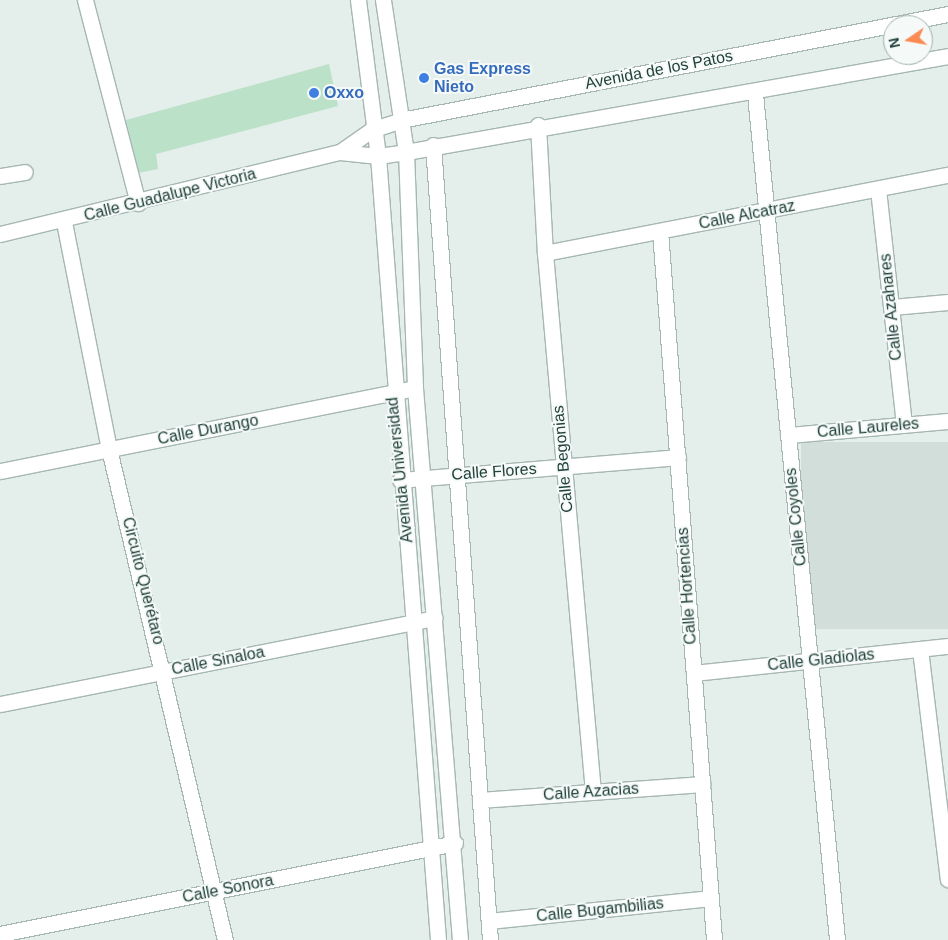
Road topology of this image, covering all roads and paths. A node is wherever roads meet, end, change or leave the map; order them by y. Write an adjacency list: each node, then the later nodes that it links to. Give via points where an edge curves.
1 (85, 0): 18 (street)
2 (358, 0): 9 (street, Avenida Universidad)
3 (383, 0): 7 (street, Avenida Universidad)
4 (948, 14): 7 (street, Avenida de los Patos)
5 (948, 56): 6 (street)
6 (755, 94): 8 (street); 19 (street, Calle Coyoles)
7 (401, 120): 9 (street, Avenida de los Patos); 12 (street, Avenida Universidad)
8 (538, 126): 10 (street); 23 (street, Calle Begonias)
9 (371, 130): 11 (street, Calle Guadalupe Victoria); 13 (street, Avenida Universidad)
10 (433, 145): 12 (street); 35 (street)
11 (340, 152): 13 (street, Calle Guadalupe Victoria); 18 (street, Calle Guadalupe Victoria)
12 (406, 152): 13 (street); 26 (street, Avenida Universidad)
13 (378, 156): 27 (street, Avenida Universidad)
14 (25, 172): 15 (street)
15 (0, 176)
16 (948, 176): 17 (street, Calle Alcatraz)
17 (878, 189): 19 (street, Calle Alcatraz); 25 (street, Calle Azahares)
18 (138, 203): 20 (street, Calle Guadalupe Victoria)
19 (766, 211): 21 (street, Calle Alcatraz); 30 (street, Calle Coyoles)
20 (64, 222): 22 (street, Calle Guadalupe Victoria); 31 (street, Circuito Querétaro)
21 (660, 231): 23 (street, Calle Alcatraz); 32 (street, Calle Hortencias)
22 (0, 234)
23 (545, 253): 33 (street, Calle Begonias)
24 (948, 302): 25 (street)
25 (892, 307): 29 (street, Calle Azahares)
26 (415, 388): 27 (street, Calle Durango); 36 (street, Avenida Universidad)
27 (393, 394): 31 (street, Calle Durango); 37 (street, Avenida Universidad)
28 (948, 421): 29 (street, Calle Laureles)
29 (904, 426): 30 (street, Calle Laureles)
30 (788, 435): 42 (street, Calle Coyoles)
31 (109, 449): 34 (street, Calle Durango); 43 (street, Circuito Querétaro)
32 (678, 457): 33 (street, Calle Flores); 44 (street, Calle Hortencias)
33 (564, 466): 35 (street, Calle Flores); 48 (street, Calle Begonias)
34 (0, 471)
35 (457, 475): 36 (street, Calle Flores); 49 (street)
36 (424, 477): 37 (street, Calle Flores); 38 (street, Avenida Universidad)
37 (400, 480): 39 (street, Avenida Universidad)
38 (435, 618): 39 (street, Calle Sinaloa); 50 (street, Avenida Universidad)
39 (415, 622): 43 (street, Calle Sinaloa); 51 (street, Avenida Universidad)
40 (948, 646): 41 (street, Calle Gladiolas)
41 (920, 650): 42 (street, Calle Gladiolas); 46 (street)
42 (810, 661): 44 (street, Calle Gladiolas); 62 (street, Calle Coyoles)
43 (165, 671): 45 (street, Calle Sinaloa); 53 (street, Circuito Querétaro)
44 (694, 674): 47 (street, Calle Hortencias)
45 (0, 704)
46 (942, 773): 52 (street)
47 (702, 784): 48 (street, Calle Azacias); 54 (street, Calle Hortencias)
48 (593, 792): 49 (street, Calle Azacias)
49 (480, 800): 55 (street)
50 (455, 843): 51 (street, Calle Sonora); 59 (street, Avenida Universidad)
51 (431, 849): 53 (street, Calle Sonora); 58 (street, Avenida Universidad)
52 (948, 879)
53 (214, 892): 56 (street, Calle Sonora); 57 (street, Circuito Querétaro)
54 (711, 898): 55 (street, Calle Bugambilias); 61 (street, Calle Hortencias)
55 (489, 921): 60 (street)
56 (0, 934)
57 (225, 940)
58 (438, 940)
59 (460, 940)
60 (490, 940)
61 (714, 940)
62 (837, 940)

